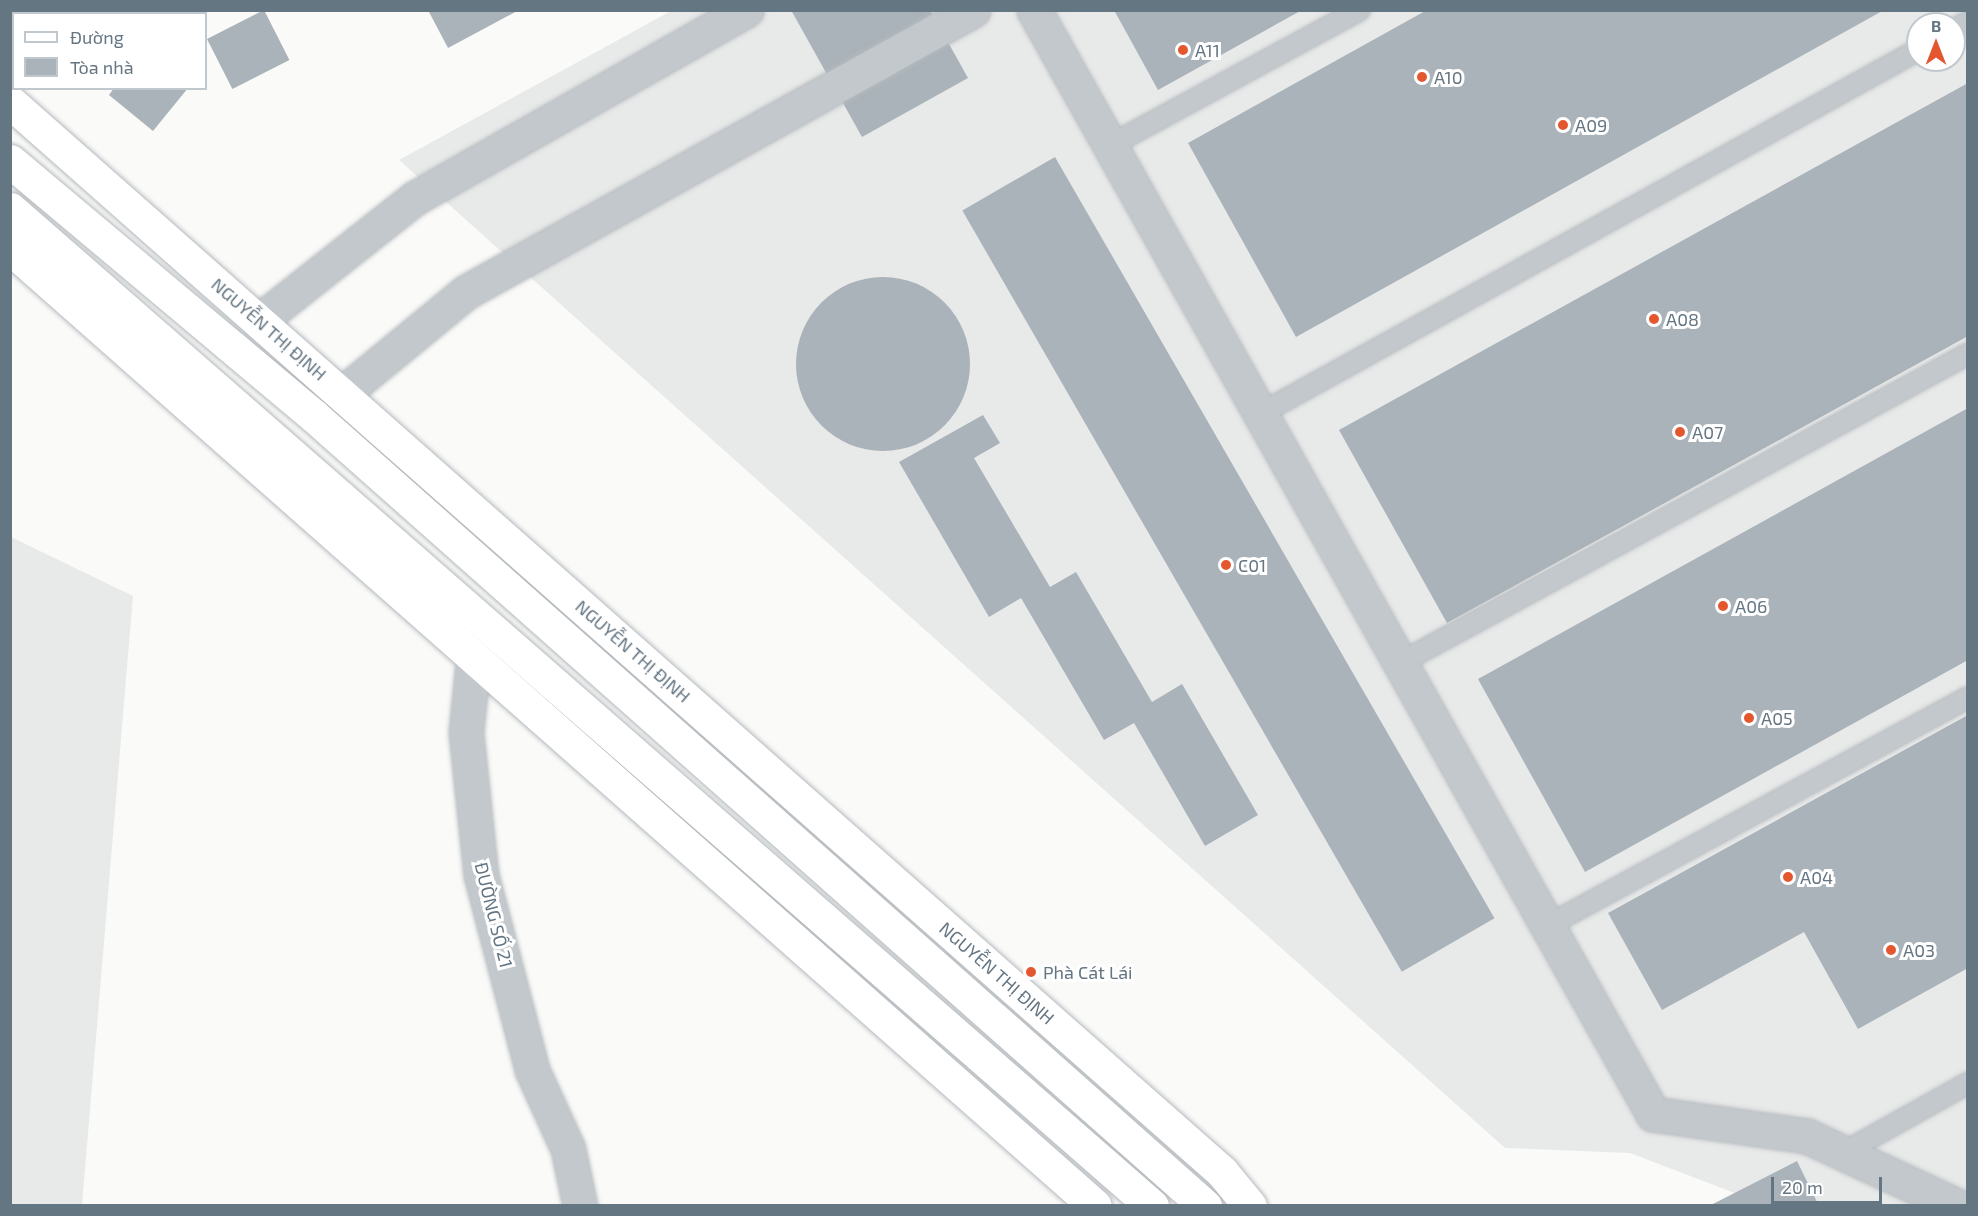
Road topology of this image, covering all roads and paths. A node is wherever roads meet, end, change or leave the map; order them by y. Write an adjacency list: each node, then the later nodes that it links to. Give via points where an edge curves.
1 (746, 10): 12 (street, via 415,198)
2 (973, 10): 16 (street, via 466,292)
3 (1034, 10): 7 (street)
4 (1359, 10): 7 (lane)
5 (1906, 57): 17 (lane)
6 (10, 102): 9 (main road, NGUYỄN THỊ ĐỊNH)
7 (1109, 146): 17 (street)
8 (10, 161): 10 (main road, NGUYỄN THỊ ĐỊNH)
9 (80, 163): 10 (main road); 12 (main road, NGUYỄN THỊ ĐỊNH)
10 (49, 195): 11 (main road); 13 (main road, NGUYỄN THỊ ĐỊNH)
11 (14, 228): 15 (main road)
12 (258, 321): 13 (main road); 16 (main road, NGUYỄN THỊ ĐỊNH)
13 (226, 343): 15 (main road); 18 (main road, NGUYỄN THỊ ĐỊNH)
14 (1968, 354): 22 (lane)
15 (185, 381): 19 (main road)
16 (342, 394): 18 (main road); 31 (main road, NGUYỄN THỊ ĐỊNH, via 1222,1172)
17 (1260, 414): 22 (street)
18 (314, 416): 19 (main road); 30 (main road, NGUYỄN THỊ ĐỊNH)
19 (271, 457): 20 (main road); 21 (main road)
20 (480, 615): 21 (street, ĐƯỜNG SỐ 21); 29 (main road)
21 (470, 654): 27 (street, ĐƯỜNG SỐ 21, via 466,733 481,875 532,1070 568,1149); 28 (main road)
22 (1400, 663): 24 (street)
23 (1968, 697): 24 (lane)
24 (1547, 926): 26 (street, via 1653,1114 1807,1136)
25 (1968, 1083): 26 (lane)
26 (1844, 1153): 32 (street)
27 (580, 1206)
28 (1095, 1206)
29 (1152, 1206)
30 (1205, 1206)
31 (1250, 1206)
32 (1957, 1206)

